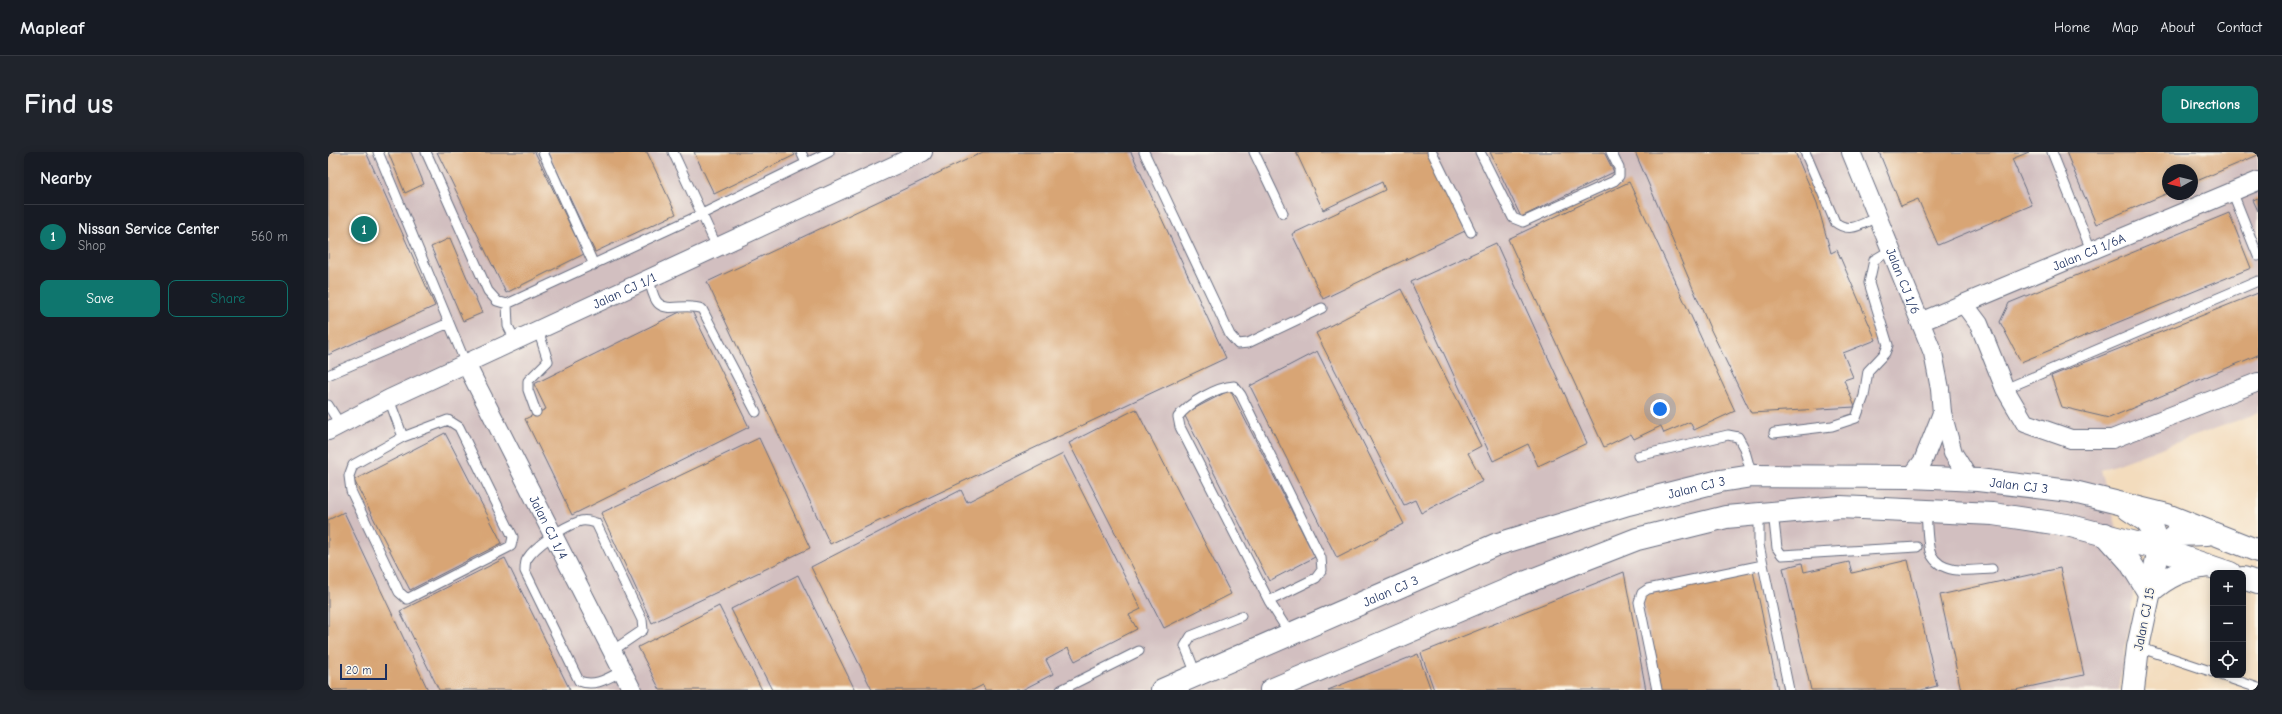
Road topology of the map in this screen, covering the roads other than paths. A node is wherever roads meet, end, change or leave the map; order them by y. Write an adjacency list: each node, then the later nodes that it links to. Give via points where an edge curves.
1 (378, 152): 34 (lane)
2 (426, 152): 30 (lane, via 488,291 497,301)
3 (543, 152): 27 (lane)
4 (673, 152): 20 (lane)
5 (801, 152): 16 (lane)
6 (829, 152): 16 (lane)
7 (1144, 152): 32 (lane, via 1230,335 1238,344 1248,343)
8 (1254, 152): 19 (lane)
9 (1432, 152): 22 (lane)
10 (1480, 152): 11 (lane, via 1512,218 1524,222 1614,181 1619,176 1619,168)
11 (1611, 152)
12 (1805, 152): 21 (lane, via 1835,222 1843,228 1852,228)
13 (1851, 152): 21 (street, Jalan CJ 1/6)
14 (2052, 152): 25 (lane)
15 (917, 153): 23 (street, Jalan CJ 1/1)
16 (806, 163): 20 (lane)
17 (2258, 181): 18 (street, Jalan CJ 1/6A)
18 (2232, 191): 25 (street, Jalan CJ 1/6A); 26 (lane)
19 (1283, 213)
20 (702, 214): 23 (lane); 27 (lane)
21 (1877, 218): 24 (street, Jalan CJ 1/6)
22 (1471, 232)
23 (718, 247): 28 (street, Jalan CJ 1/1)
24 (1891, 250): 33 (street, Jalan CJ 1/6); 47 (lane, via 1874,260 1869,283 1888,345 1885,353 1868,371 1864,396 1856,418 1832,426)
25 (2090, 250): 31 (street, Jalan CJ 1/6A)
26 (2258, 256)
27 (594, 265): 30 (lane)
28 (648, 280): 35 (street, Jalan CJ 1/1); 44 (lane, via 657,302 666,308 693,305 702,309)
29 (2258, 280): 40 (lane)
30 (507, 304): 36 (lane, via 508,326)
31 (1964, 304): 33 (street, Jalan CJ 1/6A); 40 (street, via 1979,324)
32 (1322, 308)
33 (1920, 322): 45 (street, Jalan CJ 1/6, via 1933,353)
34 (449, 323): 37 (lane); 38 (lane)
35 (538, 330): 36 (street, Jalan CJ 1/1); 43 (lane, via 548,361 528,381 528,390)
36 (515, 340): 37 (street, Jalan CJ 1/1)
37 (466, 364): 41 (street, Jalan CJ 1/1); 57 (street, Jalan CJ 1/4)
38 (328, 375)
39 (2258, 382): 40 (street, via 2112,439 2071,439 2025,423)
40 (2005, 389)
41 (389, 399): 46 (street, Jalan CJ 1/1); 48 (lane)
42 (328, 405): 46 (lane)
43 (536, 412)
44 (756, 412)
45 (1942, 413): 51 (street, Jalan CJ 1/6, via 1922,461); 52 (street, Jalan CJ 1/6, via 1952,453)
46 (334, 428)
47 (1774, 433)
48 (403, 437): 48 (lane, via 448,420 459,427 513,537 511,546 504,551 407,599 399,592 354,497 349,476 353,465)
49 (1638, 456): 50 (lane, via 1728,435 1738,437)
50 (1752, 476): 51 (street, Jalan CJ 3); 70 (street, Jalan CJ 3, via 1720,481 1628,504 1495,545)
51 (1911, 477): 52 (street, Jalan CJ 3)
52 (1969, 479): 53 (street, Jalan CJ 3, via 2070,491)
53 (2117, 503): 58 (street, Jalan CJ 3, via 2167,515); 60 (street, via 2146,521)
54 (1926, 510): 55 (street, via 1840,507); 56 (street, via 1993,514 2067,525); 63 (lane, via 1931,554 1939,564 1954,570)
55 (1766, 513): 59 (lane, via 1782,555); 62 (lane, via 1759,545); 82 (street, via 1726,517 1637,539)
56 (2105, 534): 60 (street); 67 (street, via 2130,562)
57 (553, 535): 72 (street, Jalan CJ 1/4); 72 (lane, via 578,521 588,520 596,523 642,620 643,630); 74 (lane, via 526,560 525,571 579,682 588,685 600,682)
58 (2223, 536): 60 (street, via 2203,533 2176,535); 61 (street, Jalan CJ 3)
59 (1917, 547)
60 (2159, 549): 64 (street); 67 (street, Jalan CJ 15)
61 (2258, 551)
62 (1763, 565): 83 (lane, via 1648,589 1642,593 1639,602); 84 (lane)
63 (1992, 569)
64 (2220, 570): 67 (street, via 2191,568 2162,581)
65 (2246, 579): 66 (street)
66 (2258, 583)
67 (2149, 593): 71 (street, Jalan CJ 15)
68 (1269, 601): 68 (lane, via 1316,578 1322,570 1321,558 1241,394 1234,386 1226,387 1185,407 1178,417 1180,427); 70 (lane)
69 (1241, 616): 76 (lane, via 1191,636 1187,641 1185,646)
70 (1290, 634): 76 (street, Jalan CJ 3)
71 (2138, 647): 75 (lane); 85 (street, Jalan CJ 15)
72 (612, 650): 74 (street, Jalan CJ 1/4)
73 (1139, 651): 80 (lane)
74 (622, 671): 79 (street, Jalan CJ 1/4)
75 (2210, 671)
76 (1196, 674): 81 (street, Jalan CJ 3)
77 (2229, 678): 78 (lane)
78 (2258, 688)
79 (632, 690)
80 (1061, 690)
81 (1162, 690)
82 (1271, 690)
83 (1656, 690)
84 (1789, 690)
85 (2134, 690)

